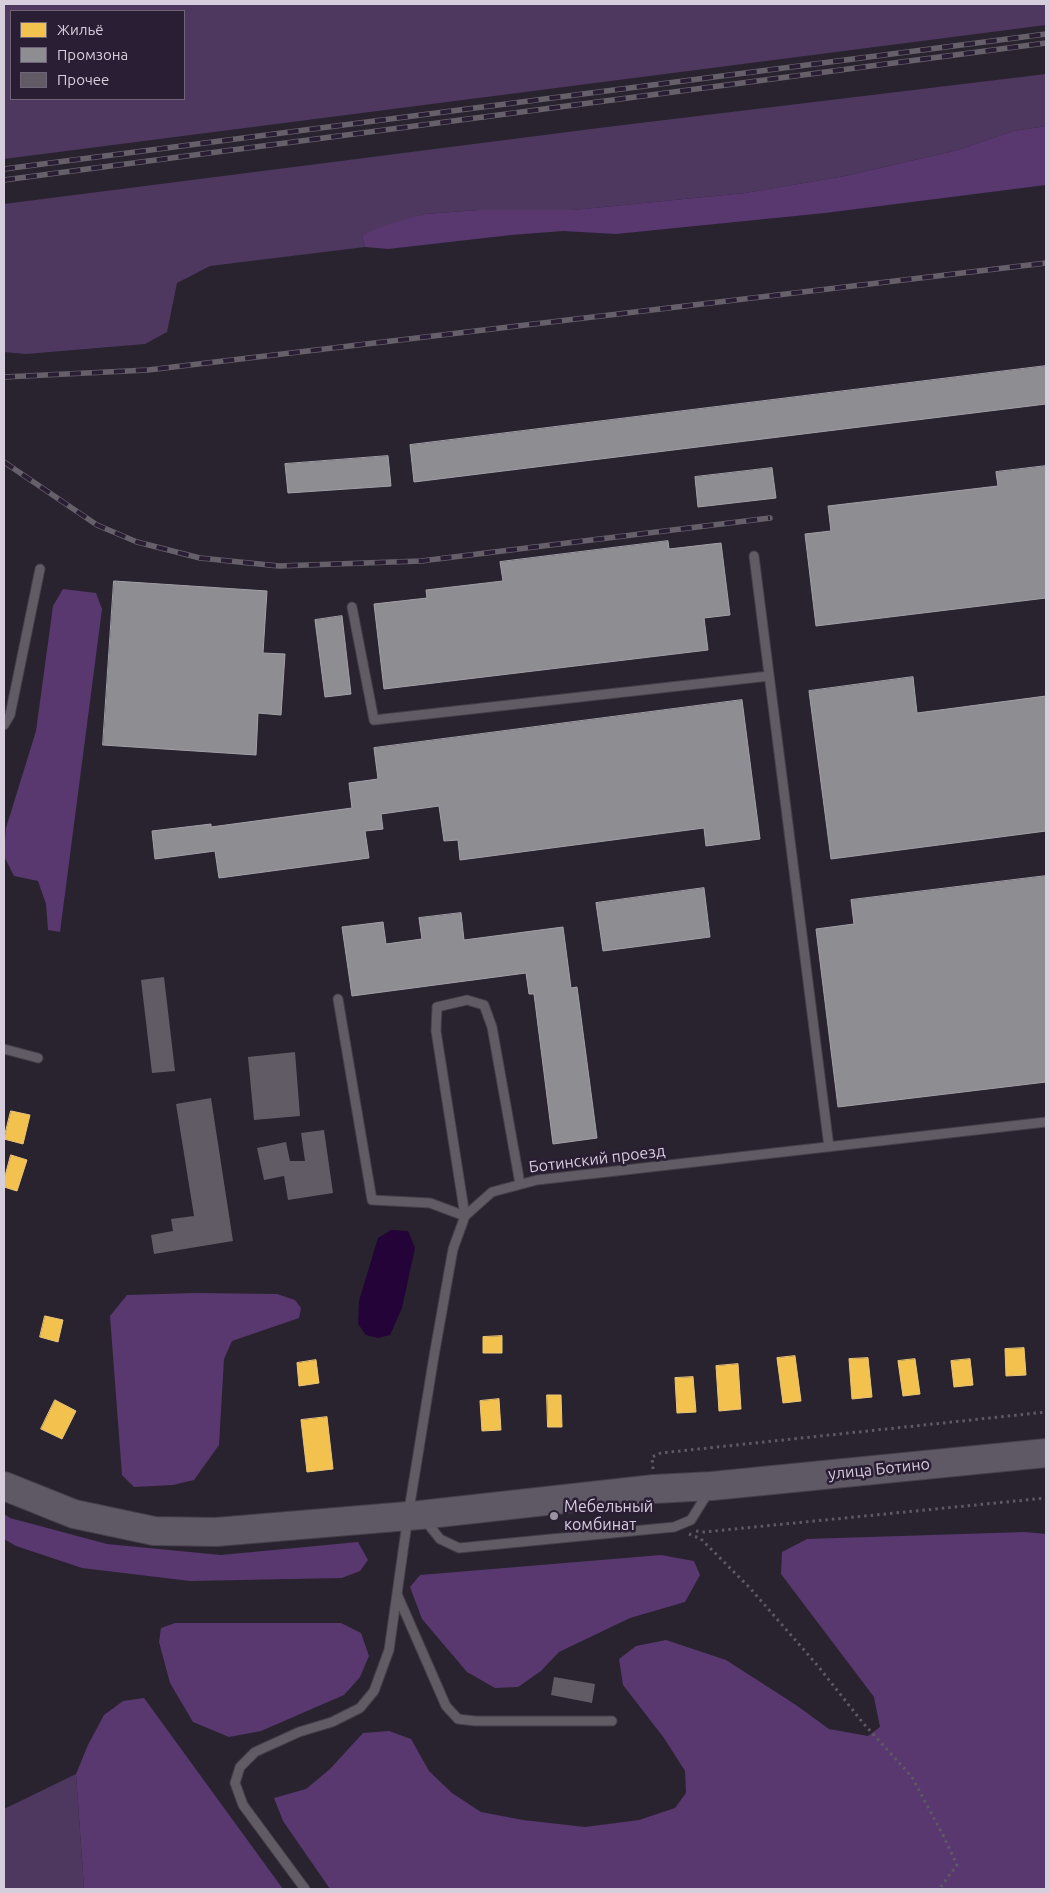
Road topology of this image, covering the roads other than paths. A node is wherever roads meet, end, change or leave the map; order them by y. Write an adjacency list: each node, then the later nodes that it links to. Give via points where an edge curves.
1 (754, 556): 4 (lane)
2 (40, 569): 5 (lane, via 10,714)
3 (352, 607): 4 (lane, via 374,720)
4 (769, 676): 10 (lane)
5 (4, 725)
6 (338, 999): 12 (lane, via 372,1200 430,1203)
7 (4, 1049): 8 (lane)
8 (38, 1058)
9 (1046, 1122): 10 (lane, Ботинский проезд)
10 (829, 1147): 11 (lane, Ботинский проезд)
11 (520, 1184): 12 (lane, Ботинский проезд, via 492,1192); 12 (lane, via 492,1027 484,1005 467,1000 437,1007 436,1031)
12 (465, 1216): 16 (lane, Ботинский проезд, via 453,1249 434,1356)
13 (1046, 1453): 15 (main road, улица Ботино)
14 (4, 1486): 16 (main road, улица Ботино, via 74,1514 154,1530 216,1532)
15 (712, 1486): 16 (main road, улица Ботино); 16 (lane, via 691,1520 674,1527 459,1548 440,1539)
16 (414, 1516): 17 (lane, Ботинский проезд)
17 (397, 1594): 18 (lane, via 446,1706 458,1719 475,1722); 19 (lane, Ботинский проезд, via 389,1650 374,1690 360,1708 255,1752 240,1766 235,1783 243,1804)
18 (612, 1721)
19 (305, 1889)

